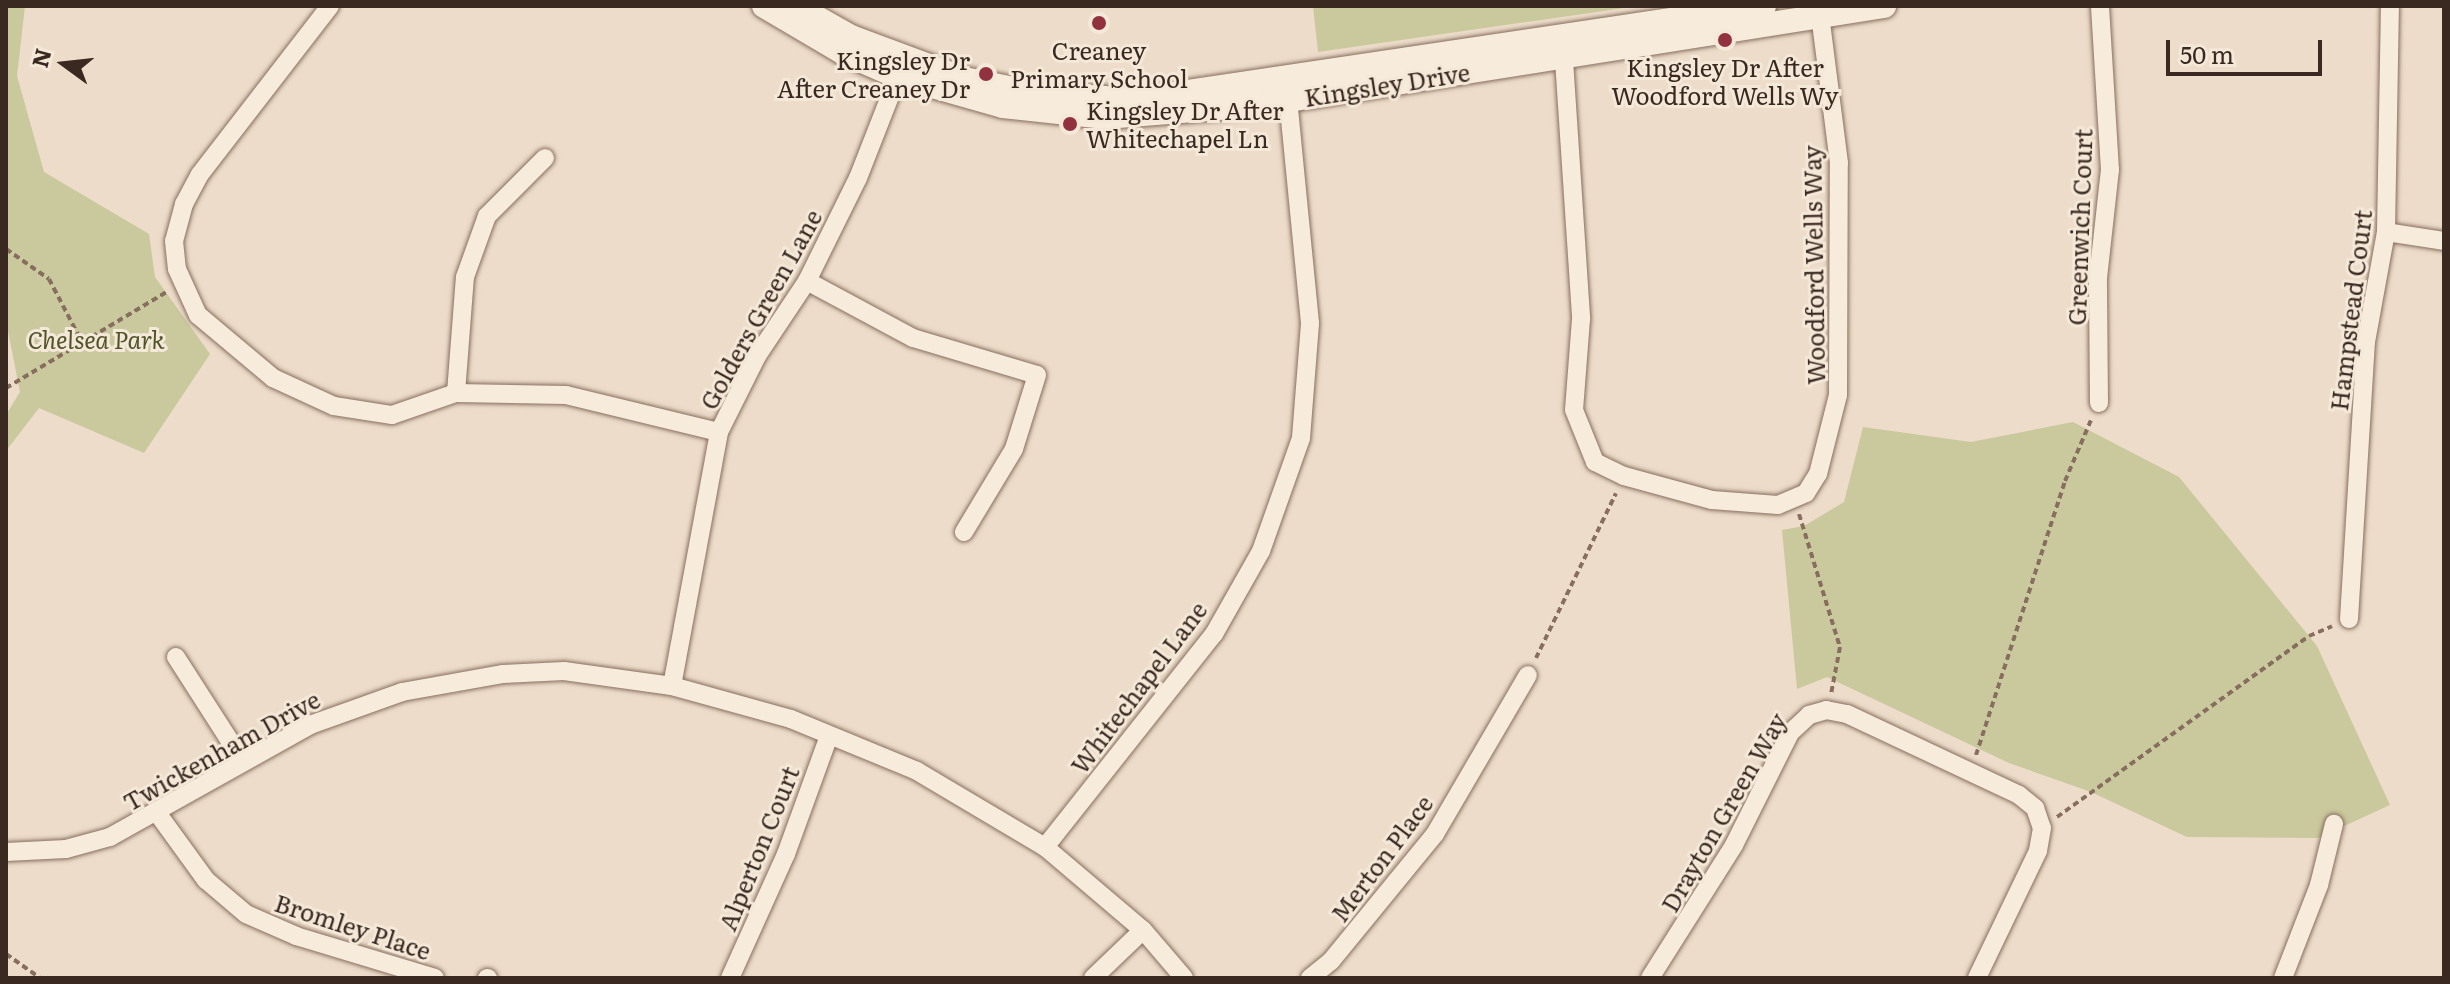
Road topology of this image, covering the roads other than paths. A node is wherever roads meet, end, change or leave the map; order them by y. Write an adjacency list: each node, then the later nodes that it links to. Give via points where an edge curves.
1 (330, 6): 16 (street, via 200,174 184,204 174,241 182,284 198,315 238,353 273,378 334,406 392,415)
2 (764, 6): 10 (main road, Kingsley Drive, via 844,53)
3 (796, 6): 10 (main road, Kingsley Drive)
4 (1764, 6): 9 (main road, Kingsley Drive)
5 (1884, 6): 8 (main road, Kingsley Drive)
6 (2100, 6): 17 (street, Greenwich Court, via 2110,170 2098,278)
7 (2390, 6): 13 (street, Hampstead Court)
8 (1820, 12): 9 (main road, Kingsley Drive); 9 (street, Woodford Wells Way, via 1839,163 1841,349 1830,438 1818,474 1794,501 1778,505 1712,500 1624,476 1595,462 1574,410 1581,319)
9 (1563, 47): 11 (main road, Kingsley Drive)
10 (901, 68): 11 (main road, Kingsley Drive, via 1088,99); 15 (street, Golders Green Lane, via 858,178)
11 (1287, 90): 28 (street, Whitechapel Lane, via 1310,323 1301,438 1261,551 1214,634)
12 (545, 158): 16 (street, via 487,216 465,277)
13 (2386, 232): 14 (street); 20 (street, Hampstead Court, via 2366,342)
14 (2444, 241)
15 (807, 281): 18 (street, Golders Green Lane, via 757,356); 19 (street, via 913,338 1037,375 1014,449)
16 (456, 393): 18 (street, via 566,395)
17 (2099, 403)
18 (719, 432): 23 (street, Golders Green Lane)
19 (964, 532)
20 (2349, 619)
21 (176, 657): 25 (street)
22 (1528, 675): 35 (street, Merton Place, via 1435,834 1331,961)
23 (672, 686): 24 (street, Twickenham Drive, via 791,719); 25 (street, Twickenham Drive, via 564,671 436,683 339,713)
24 (829, 736): 28 (street, Twickenham Drive, via 955,790); 32 (street, Alperton Court, via 786,854)
25 (242, 760): 26 (street, Twickenham Drive)
26 (158, 814): 29 (street, Twickenham Drive, via 81,846); 31 (street, Bromley Place, via 206,880 246,914 296,936)
27 (2334, 824): 38 (street, via 2319,885)
28 (1045, 847): 30 (street, Twickenham Drive)
29 (6, 852)
30 (1143, 930): 33 (street); 34 (street, Twickenham Drive)
31 (435, 978)
32 (730, 978)
33 (1093, 978)
34 (1184, 978)
35 (1310, 978)
36 (1650, 978): 37 (street, Drayton Green Way, via 1734,845 1790,733 1809,715 1826,710 1847,714 2028,801 2042,828 2038,851)
37 (1977, 978)
38 (2283, 978)

